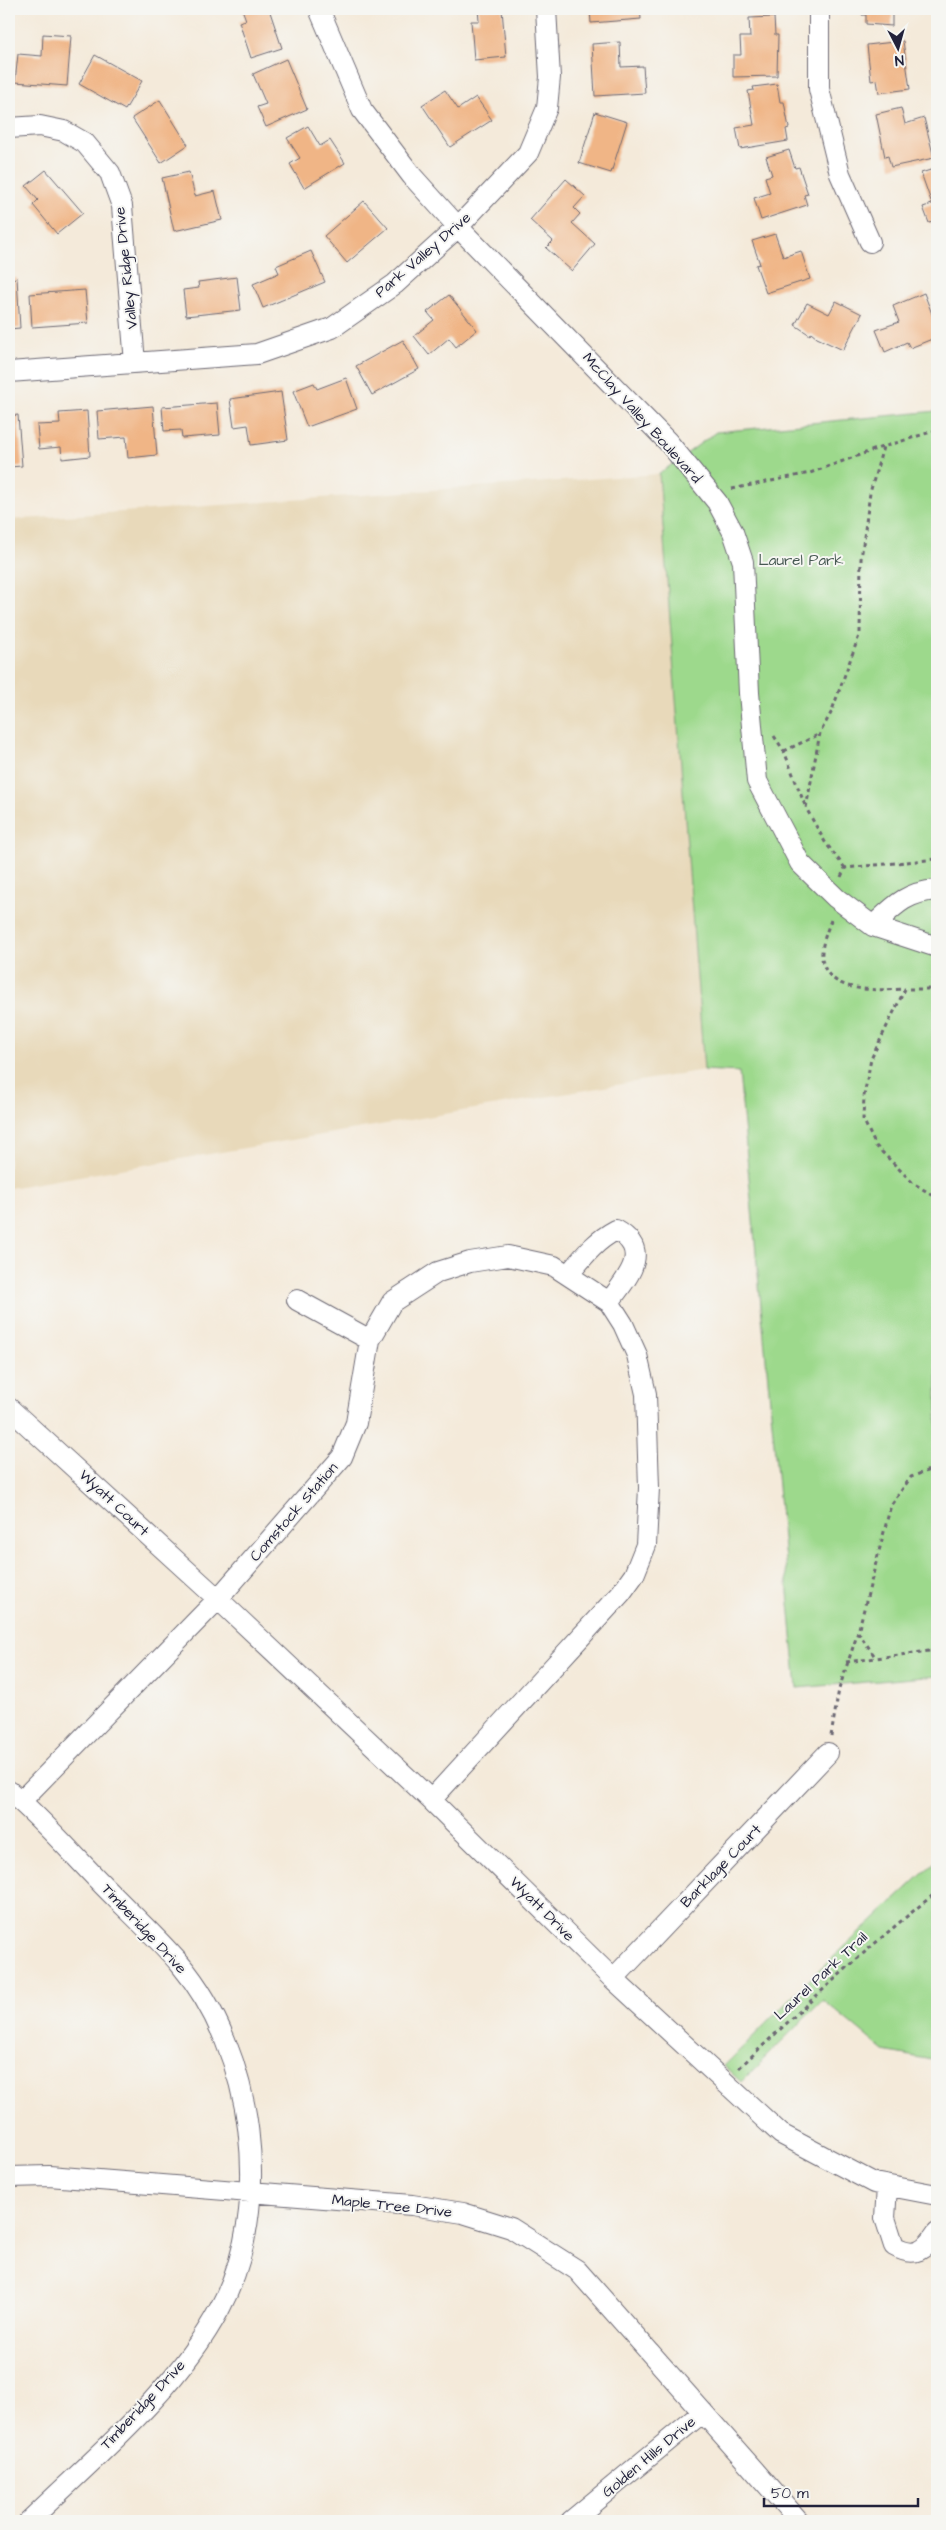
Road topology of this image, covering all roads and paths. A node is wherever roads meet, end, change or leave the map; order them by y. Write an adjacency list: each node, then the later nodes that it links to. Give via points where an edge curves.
1 (318, 9): 5 (street, McClay Valley Boulevard, via 362,110 412,176)
2 (546, 9): 5 (street, Park Valley Drive, via 550,77 547,108 528,153)
3 (819, 9): 6 (street, via 819,90 840,174)
4 (9, 128): 7 (street, Valley Ridge Drive, via 40,126 64,131 85,144 110,173 122,206)
5 (458, 227): 7 (street, Park Valley Drive, via 395,284 332,328 257,354); 16 (street, McClay Valley Boulevard, via 668,442 717,502 733,532 743,562 757,781 800,863 836,898)
6 (870, 242)
7 (135, 363): 8 (street, Park Valley Drive)
8 (9, 372)
9 (937, 430): 10 (path)
10 (883, 447): 11 (path, via 810,473); 12 (path, via 870,494 861,559 860,633)
11 (731, 490)
12 (820, 733): 13 (path); 14 (path, via 806,808 825,842)
13 (784, 751)
14 (845, 868)
15 (937, 890): 16 (street, via 920,891 898,902)
16 (873, 926): 17 (street, McClay Valley Boulevard)
17 (937, 948)
18 (937, 989): 19 (path, via 905,989 871,1059 863,1119 876,1146 913,1183)
19 (937, 1198)
20 (568, 1275): 22 (street, Comstock Station); 22 (street, via 592,1244 605,1235 616,1230 629,1237 636,1251 634,1262 628,1276); 23 (street, Comstock Station, via 554,1266 508,1256 470,1262 438,1272 392,1302)
21 (297, 1300): 23 (street)
22 (608, 1302): 33 (street, Comstock Station, via 623,1324 637,1356 646,1394 646,1544 634,1575 621,1594)
23 (370, 1340): 26 (street, Comstock Station, via 356,1423 342,1457)
24 (9, 1408): 26 (street, Wyatt Court)
25 (937, 1467): 27 (path, via 911,1477 891,1505)
26 (218, 1599): 32 (street, Comstock Station); 33 (street, Wyatt Drive)
27 (858, 1632): 29 (path); 30 (path)
28 (937, 1650): 29 (path)
29 (876, 1658): 30 (path)
30 (846, 1662): 31 (path)
31 (828, 1753): 35 (street, Barklage Court)
32 (15, 1796): 39 (street, Timberidge Drive, via 180,1965 206,2003 227,2043 243,2092)
33 (431, 1800): 35 (street, Wyatt Drive)
34 (937, 1892): 36 (path, Laurel Park Trail, via 880,1936)
35 (613, 1979): 36 (street, Wyatt Drive)
36 (724, 2083): 38 (street, Wyatt Drive, via 781,2134)
37 (9, 2177): 39 (street, Maple Tree Drive, via 49,2176)
38 (887, 2187): 40 (street, Wyatt Drive); 41 (street, via 885,2218 894,2246 913,2253 928,2246)
39 (253, 2194): 42 (street, Maple Tree Drive, via 412,2205 463,2213 510,2228 577,2270); 43 (street, Timberidge Drive, via 236,2270 221,2307 180,2371)
40 (937, 2196)
41 (937, 2232)
42 (703, 2412): 44 (street, Golden Hills Drive); 45 (street, Maple Tree Drive)
43 (28, 2521)
44 (571, 2521)
45 (799, 2521)

